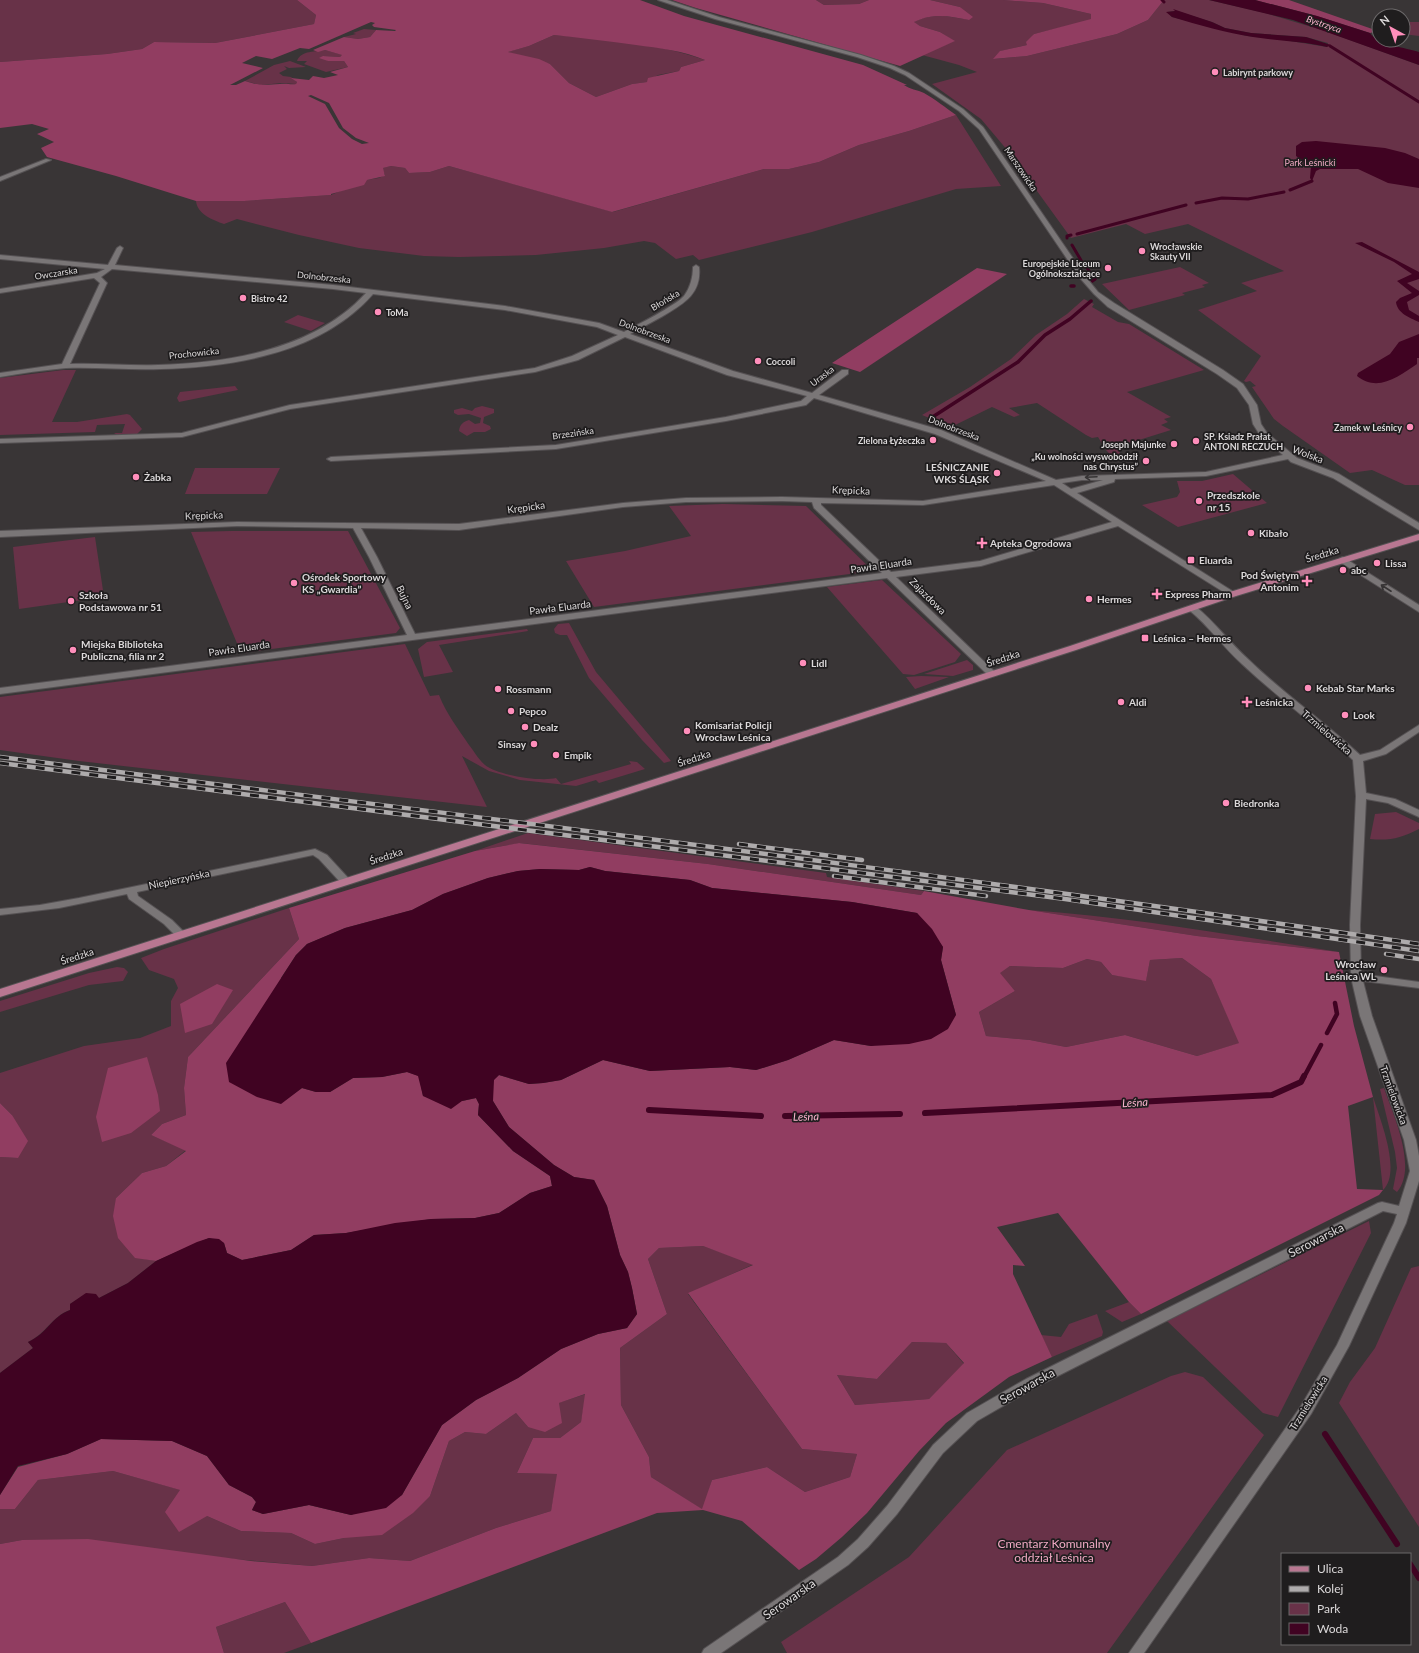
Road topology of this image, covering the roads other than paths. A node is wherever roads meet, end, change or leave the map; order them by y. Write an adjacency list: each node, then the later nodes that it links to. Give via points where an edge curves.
1 (662, 0): 17 (street, Marszowicka, via 892,67 961,110 981,128 1082,277 1096,293 1240,386 1253,405 1257,424 1264,435)
2 (48, 160): 3 (street)
3 (0, 179)
4 (120, 248): 6 (street)
5 (0, 257): 6 (street, Dolnobrzeska)
6 (111, 267): 8 (street, Owczarska); 10 (street, Dolnobrzeska)
7 (696, 267): 11 (street, Błońska, via 692,288 685,300)
8 (96, 276): 9 (street, Owczarska); 12 (street, via 104,283)
9 (0, 291)
10 (371, 292): 11 (street, Dolnobrzeska, via 548,315 587,322); 12 (street, Prochowicka, via 345,318 331,327 304,340 262,353 218,362 166,366)
11 (625, 334): 15 (street, Dolnobrzeska, via 730,374); 16 (street, Błońska, via 575,358 521,373 290,407 192,433)
12 (65, 366): 14 (street, Prochowicka)
13 (845, 372): 15 (street, Uraska)
14 (0, 375)
15 (812, 397): 18 (street, Brzezińska, via 803,403 745,416 564,446); 20 (street, Dolnobrzeska, via 938,432)
16 (0, 441)
17 (1289, 456): 19 (street, Wolska, via 1206,474); 25 (street, Wolska, via 1336,476)
18 (331, 459)
19 (1128, 475): 20 (street, Wolska, one-way to 20); 21 (street, Wolska)
20 (1053, 481): 21 (street, Dolnobrzeska); 22 (street, Krępicka, via 923,503)
21 (1070, 492): 23 (street, Dolnobrzeska)
22 (816, 500): 24 (street, Krępicka, via 686,500 622,505 471,526); 29 (street, Zajazdowa, via 817,506)
23 (1118, 523): 29 (street, Pawła Eluarda, via 981,563); 30 (street, Dolnobrzeska)
24 (355, 525): 26 (street, Krępicka, via 237,524); 33 (street, Bujna)
25 (1419, 527)
26 (0, 534)
27 (1419, 537): 28 (main road, Średzka)
28 (1343, 560): 30 (main road, Średzka); 32 (street, one-way to 28)
29 (891, 575): 33 (street, Pawła Eluarda); 34 (street, Zajazdowa)
30 (1233, 594): 31 (main road, Średzka)
31 (1192, 608): 34 (main road, Średzka); 37 (street, Trzmielowicka, via 1210,623 1246,663 1337,738)
32 (1419, 610)
33 (412, 637): 35 (street, Pawła Eluarda)
34 (992, 674): 40 (main road, Średzka)
35 (0, 691)
36 (1419, 728): 37 (street, via 1383,752)
37 (1358, 759): 38 (street, Trzmielowicka)
38 (1361, 796): 39 (street, via 1379,797 1402,804); 44 (street, Trzmielowicka, via 1355,925)
39 (1419, 814)
40 (346, 882): 41 (street, Niepierzyńska, via 323,857 314,852); 43 (main road, Średzka)
41 (131, 890): 42 (street, Niepierzyńska, via 32,909); 43 (street, via 132,897 168,922)
42 (0, 912)
43 (181, 935): 46 (main road, Średzka)
44 (1356, 977): 45 (street); 47 (street, Trzmielowicka, via 1363,1006 1410,1140 1416,1171)
45 (1419, 985)
46 (0, 993)
47 (1403, 1211): 48 (street, Serowarska, via 1382,1206 1031,1382 972,1417 938,1450 892,1510 843,1562); 49 (street, Trzmielowicka, via 1400,1223 1343,1346 1306,1410)
48 (709, 1653)
49 (1136, 1653)

